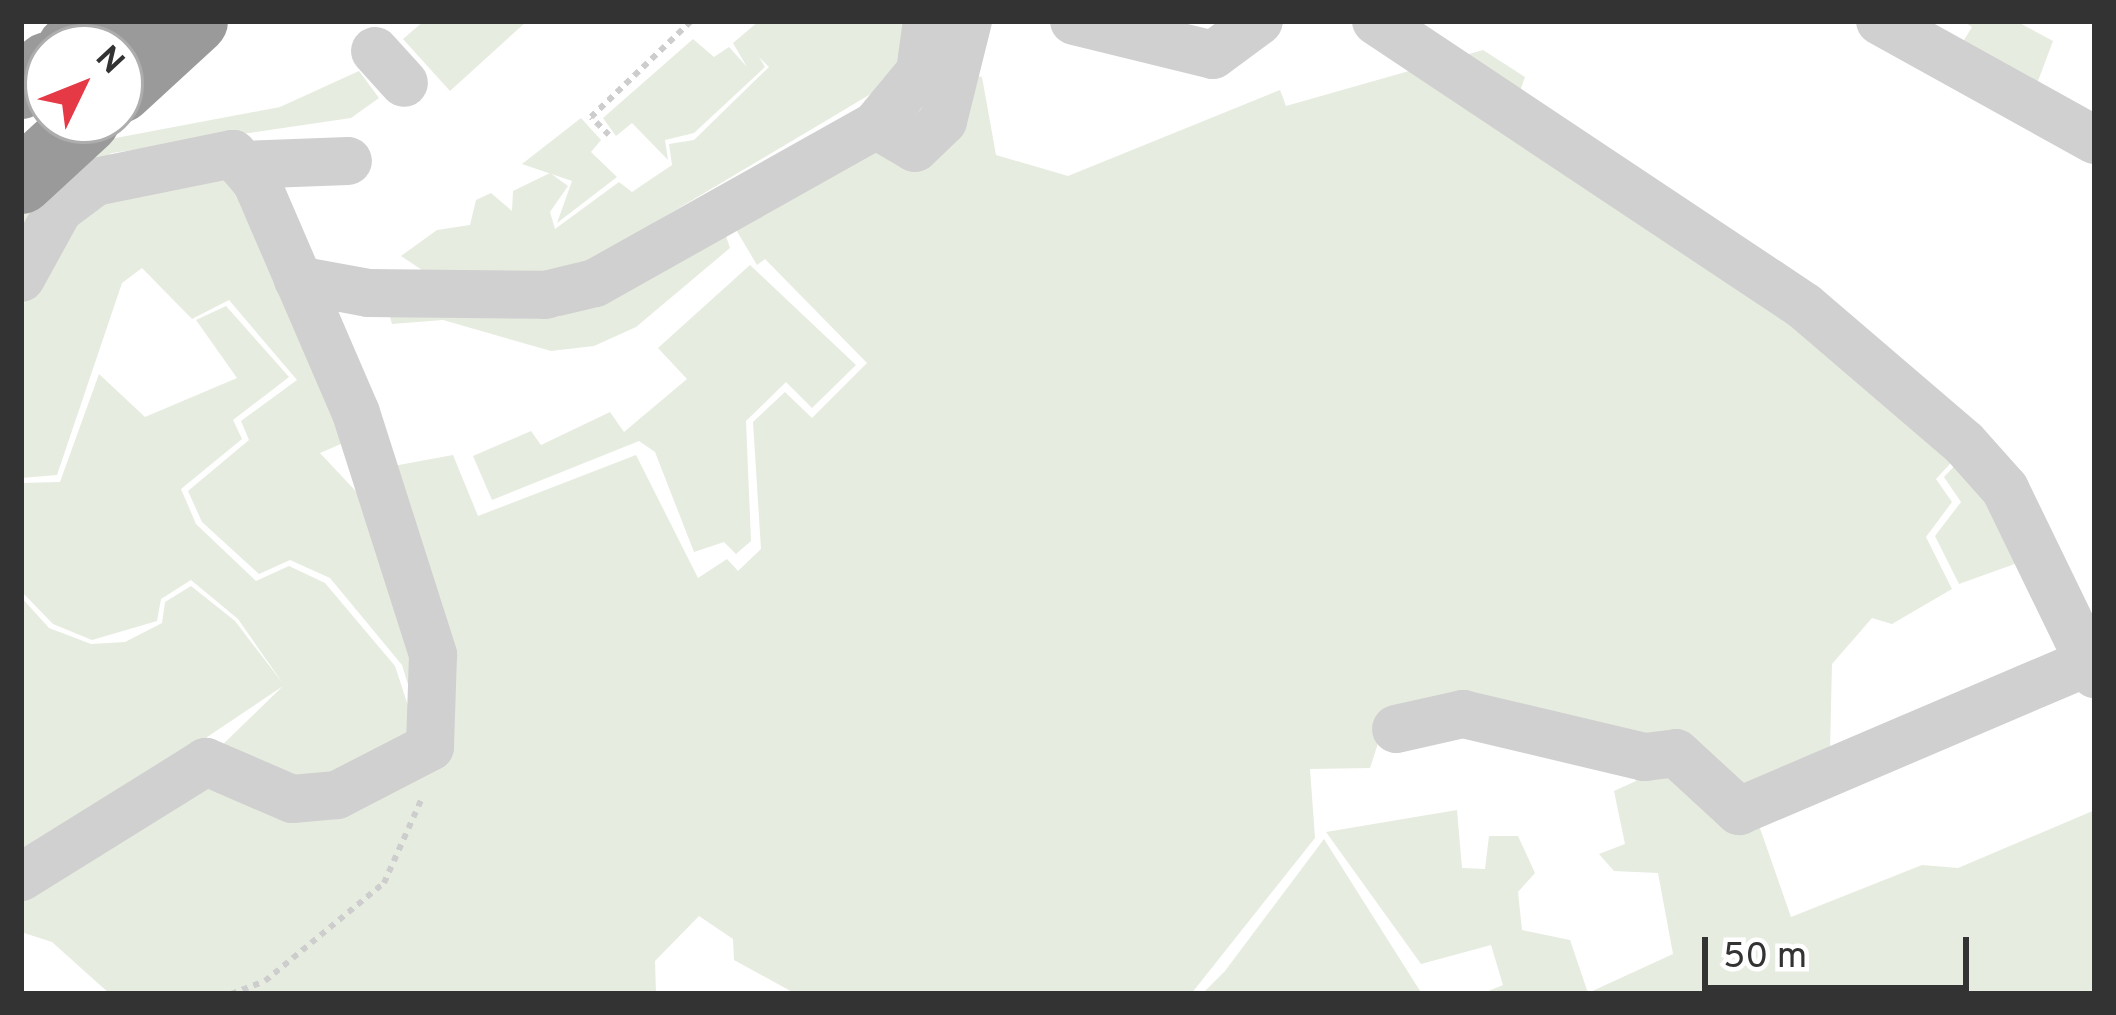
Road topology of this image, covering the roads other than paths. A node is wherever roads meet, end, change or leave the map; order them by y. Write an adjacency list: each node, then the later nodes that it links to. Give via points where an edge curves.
1 (36, 21): 9 (highway)
2 (195, 21): 10 (highway)
3 (927, 21): 11 (street, via 920,72)
4 (968, 21): 11 (street, via 943,121 915,148)
5 (1074, 21): 6 (street, via 1214,55)
6 (1259, 21)
7 (1376, 21): 19 (street, via 1766,279 1964,442 2005,489)
8 (1880, 21): 12 (street)
9 (21, 37)
10 (144, 68)
11 (876, 125): 18 (street, via 595,283 545,295 390,294)
12 (2095, 140)
13 (61, 144): 16 (highway)
14 (348, 161): 15 (street)
15 (242, 165): 17 (street, via 233,154 95,182 59,209); 18 (street)
16 (21, 181)
17 (21, 278)
18 (298, 280): 21 (street, via 413,569 434,655 430,747 337,795 292,799 206,762)
19 (2092, 668): 20 (street, via 1739,811 1676,753 1645,757 1463,714)
20 (1396, 729)
21 (21, 877)

